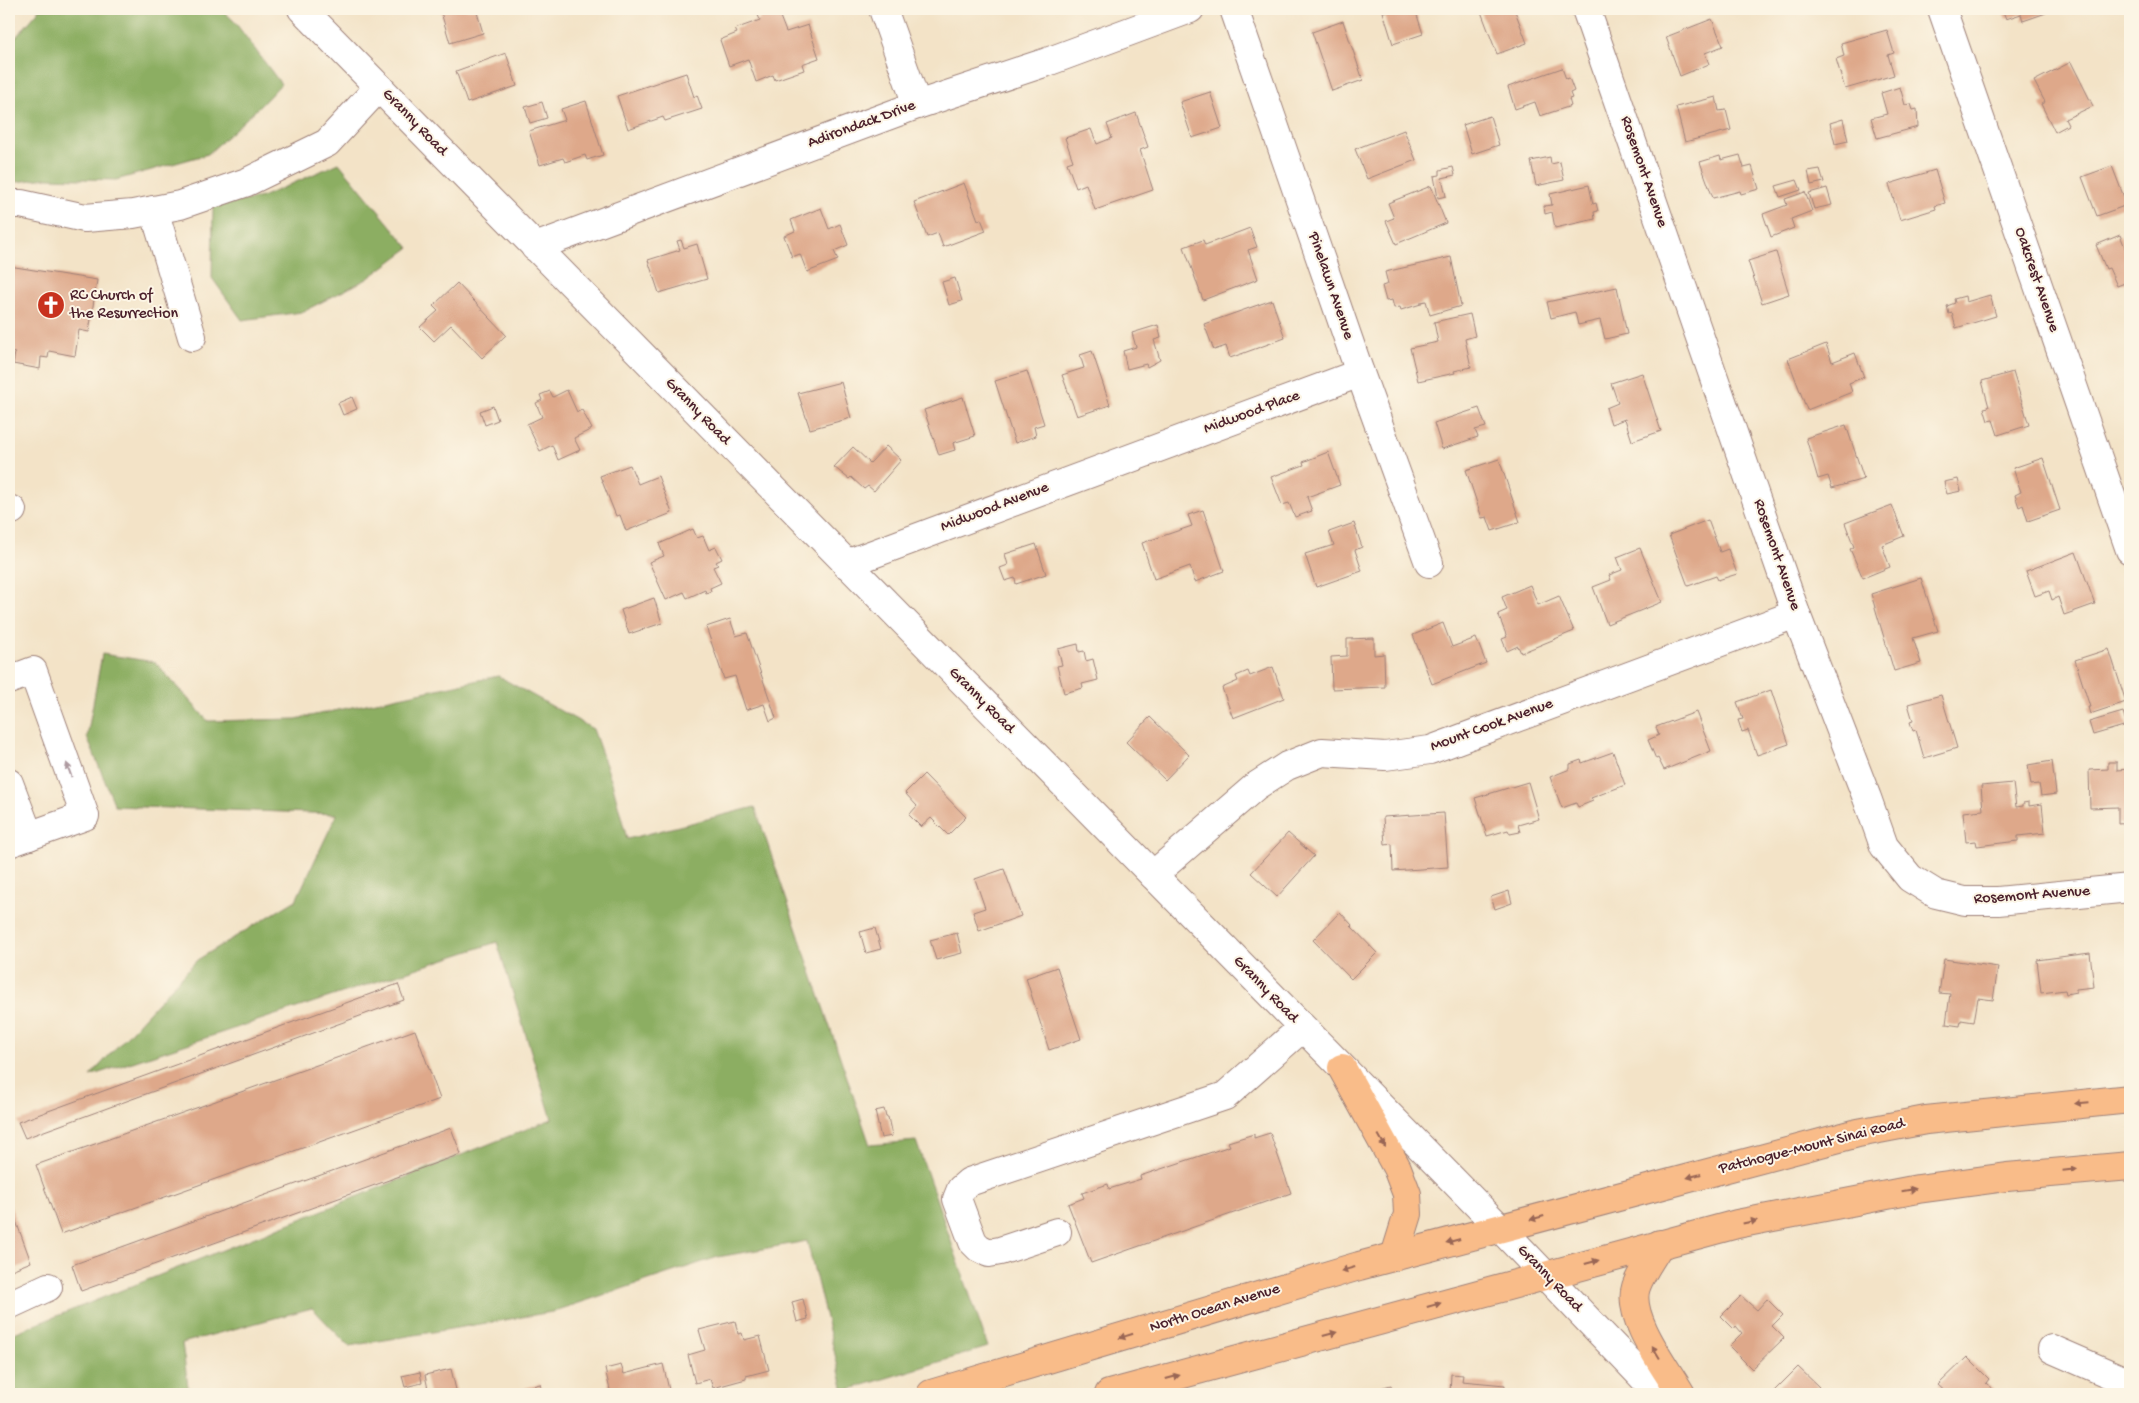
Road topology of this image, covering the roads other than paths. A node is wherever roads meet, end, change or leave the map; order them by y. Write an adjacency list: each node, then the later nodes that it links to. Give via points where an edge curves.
1 (302, 9): 7 (street, Granny Road)
2 (884, 9): 8 (street)
3 (1190, 9): 8 (street, Adirondack Drive, via 1048,62)
4 (1234, 9): 13 (street, Pinelawn Avenue)
5 (1586, 9): 18 (street, Rosemont Avenue)
6 (1942, 9): 15 (street, Oakcrest Avenue)
7 (379, 87): 10 (street, via 327,143 247,182 180,205); 11 (street, Granny Road)
8 (917, 105): 11 (street, Adirondack Drive)
9 (9, 204): 10 (street, via 85,218)
10 (154, 210): 12 (street)
11 (535, 247): 17 (street, Granny Road)
12 (192, 336)
13 (1360, 373): 14 (street, Midwood Place); 16 (street, Pinelawn Avenue)
14 (1144, 452): 17 (street, Midwood Avenue)
15 (2130, 550)
16 (1429, 563)
17 (846, 564): 22 (street, Granny Road)
18 (1796, 614): 22 (street, Mount Cook Avenue, via 1430,750 1385,756 1322,752 1287,766 1256,786); 23 (street, Rosemont Avenue, via 1884,846 1910,878 1936,894 1965,901)
19 (9, 680): 21 (street, one-way to 19, via 85,816 33,671)
20 (9, 783): 21 (street)
21 (19, 840)
22 (1153, 875): 24 (street, Granny Road)
23 (2130, 888)
24 (1302, 1028): 25 (street, Granny Road); 29 (street, via 1225,1096 969,1182 957,1198 972,1242 989,1253)
25 (1342, 1068): 28 (street, Granny Road); 31 (highway, one-way to 31, via 1403,1179 1408,1194 1408,1214)
26 (2130, 1099): 28 (highway, Patchogue-Mount Sinai Road, one-way to 28, via 1926,1120 1858,1133)
27 (2130, 1166): 30 (highway, one-way to 27, via 1746,1222 1918,1189 2007,1176)
28 (1500, 1228): 31 (highway, North Ocean Avenue, one-way to 31); 32 (street, Granny Road)
29 (1057, 1232)
30 (1660, 1244): 32 (highway, one-way to 30); 40 (highway, one-way to 30, via 1639,1324 1633,1301 1641,1274)
31 (1395, 1256): 37 (highway, North Ocean Avenue, one-way to 37)
32 (1545, 1275): 38 (highway, one-way to 32); 39 (street, Granny Road)
33 (48, 1287): 34 (street)
34 (9, 1305)
35 (2052, 1349): 36 (street)
36 (2130, 1384)
37 (931, 1394)
38 (1109, 1394)
39 (1659, 1394)
40 (1681, 1394)

